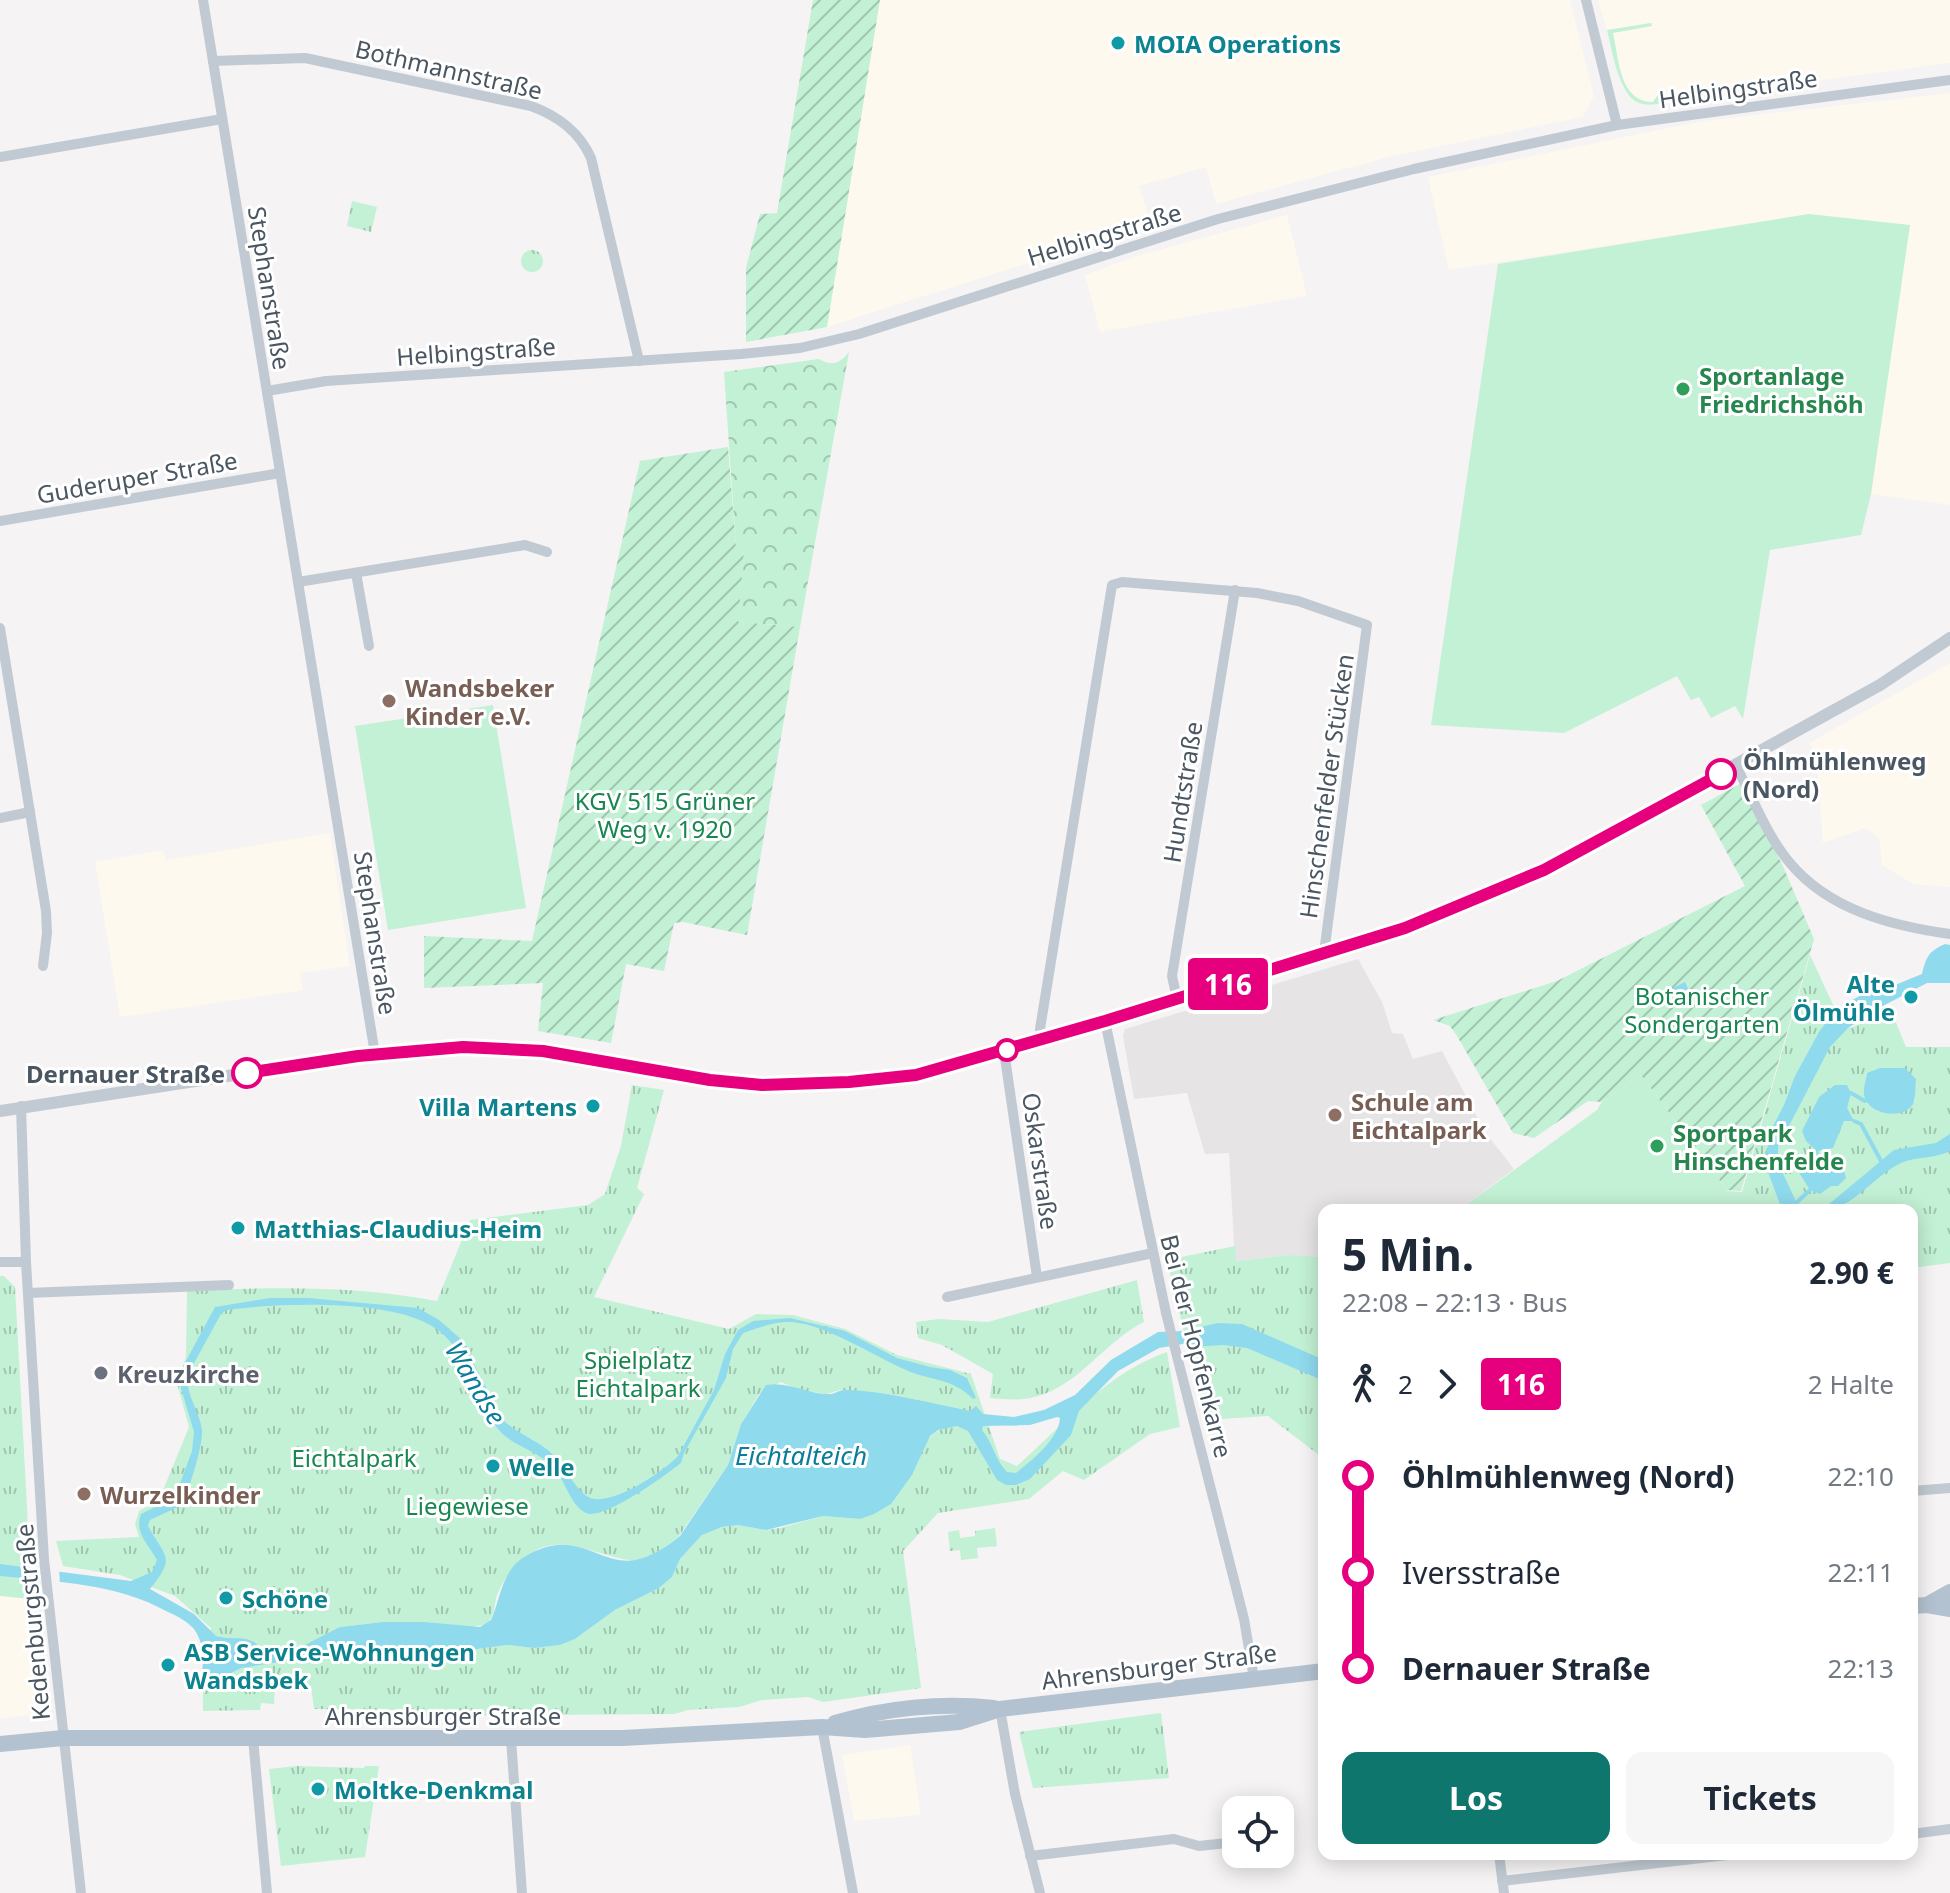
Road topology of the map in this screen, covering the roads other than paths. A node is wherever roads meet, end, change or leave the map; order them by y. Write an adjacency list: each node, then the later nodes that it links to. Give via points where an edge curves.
1 (203, 0): 3 (street, Stephanstraße)
2 (1586, 0): 6 (street)
3 (213, 61): 5 (street, Stephanstraße); 8 (street, Bothmannstraße, via 305,58 550,113 585,143 591,158)
4 (1950, 80): 6 (street, Helbingstraße)
5 (222, 119): 7 (street); 9 (street, Stephanstraße)
6 (1617, 125): 8 (street, Helbingstraße, via 1218,219 834,342)
7 (0, 157)
8 (639, 361): 9 (street, Helbingstraße, via 326,381)
9 (267, 391): 10 (street, Stephanstraße)
10 (280, 473): 11 (street, Guderuper Straße); 14 (street, Stephanstraße)
11 (0, 521)
12 (547, 552): 13 (street, via 525,545)
13 (356, 573): 14 (street); 18 (street)
14 (298, 582): 29 (street, Stephanstraße)
15 (1235, 590): 23 (street, Hinschenfelder Stücken, via 1298,601 1367,625); 25 (street, Hundtstraße, via 1172,976); 27 (street, via 1112,585 1040,1029)
16 (0, 628): 20 (street)
17 (1950, 638): 19 (street, via 1880,685)
18 (369, 646)
19 (1736, 766): 22 (street, via 1789,863 1820,891 1888,922); 23 (street, via 1544,870 1405,928)
20 (30, 812): 21 (street); 24 (street, via 46,911)
21 (0, 818)
22 (1950, 934)
23 (1324, 953): 25 (street)
24 (43, 966)
25 (1177, 999): 26 (street)
26 (1105, 1021): 27 (street); 32 (street, Bei der Hopfenkarre)
27 (1043, 1040): 28 (street)
28 (1004, 1051): 29 (street, via 916,1075 762,1085 518,1048); 35 (street, Oskarstraße)
29 (375, 1054): 30 (street)
30 (21, 1106): 31 (street); 34 (street, Kedenburgstraße)
31 (0, 1111)
32 (1153, 1253): 35 (street); 45 (street, Bei der Hopfenkarre, via 1244,1619)
33 (0, 1262): 34 (street)
34 (26, 1262): 37 (street, Kedenburgstraße)
35 (1037, 1277): 38 (street)
36 (229, 1285): 37 (street)
37 (28, 1293): 48 (street, Kedenburgstraße, via 44,1559)
38 (947, 1297)
39 (1950, 1488): 40 (street)
40 (1918, 1491)
41 (1950, 1592): 42 (main road)
42 (1920, 1606): 43 (main road)
43 (1950, 1609)
44 (1318, 1672): 45 (main road, Ahrensburger Straße)
45 (1254, 1679): 46 (main road, Ahrensburger Straße)
46 (1000, 1709): 47 (main road, Ahrensburger Straße, via 957,1704 860,1716); 55 (street)
47 (822, 1727): 50 (main road, Ahrensburger Straße); 62 (street)
48 (63, 1738): 49 (main road, Ahrensburger Straße); 51 (main road, Ahrensburger Straße); 59 (street, Kedenburgstraße)
49 (253, 1738): 50 (main road, Ahrensburger Straße); 60 (street)
50 (511, 1739): 61 (street)
51 (0, 1744)
52 (1950, 1829): 53 (street)
53 (1918, 1833)
54 (1222, 1844): 55 (street, via 1199,1846 1174,1839)
55 (1030, 1856): 63 (street)
56 (1500, 1860): 58 (street)
57 (1694, 1860): 58 (street)
58 (1503, 1887)
59 (81, 1893)
60 (267, 1893)
61 (522, 1893)
62 (853, 1893)
63 (1040, 1893)

